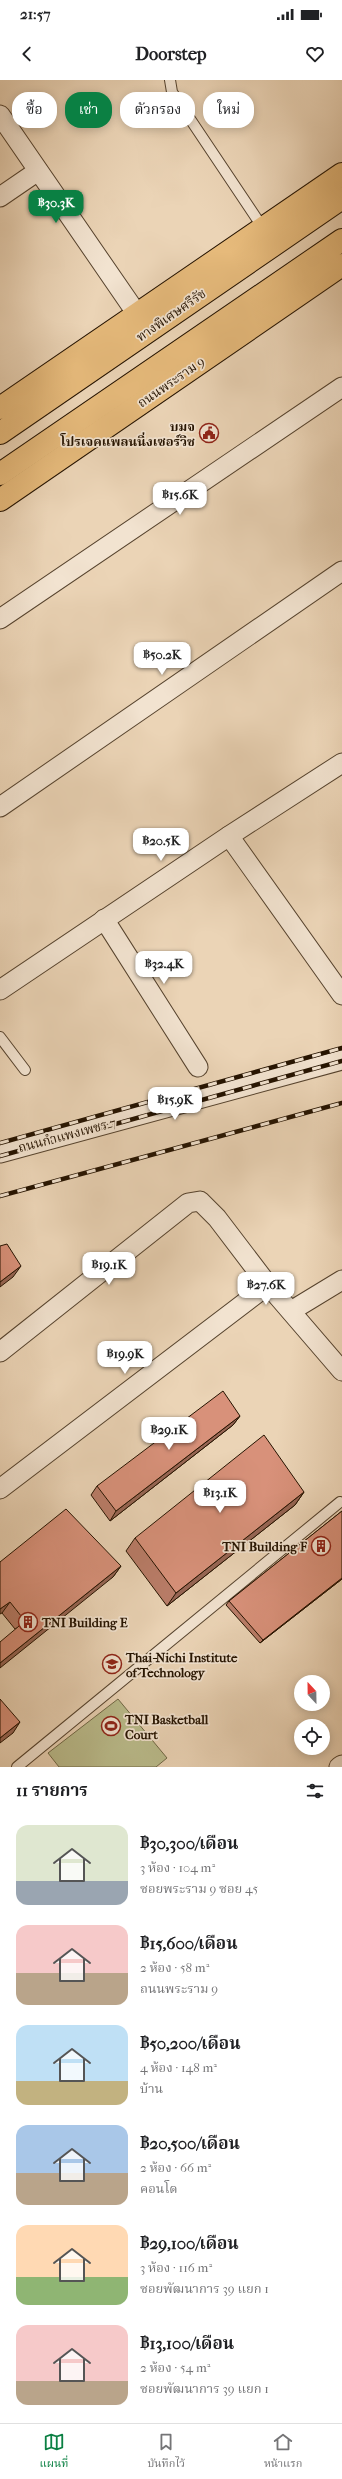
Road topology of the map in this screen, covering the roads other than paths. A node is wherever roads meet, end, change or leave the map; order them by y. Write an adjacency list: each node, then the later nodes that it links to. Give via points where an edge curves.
1 (170, 80): 7 (lane, via 172,92)
2 (0, 115): 3 (street)
3 (38, 171): 5 (street); 10 (street)
4 (342, 174): 7 (main road)
5 (0, 197)
6 (342, 198): 13 (main road, ทางพิเศษศรีรัช)
7 (263, 228): 10 (main road)
8 (342, 240): 14 (main road)
9 (342, 265): 15 (main road, ถนนพระราม 9)
10 (137, 314): 12 (main road)
11 (342, 387): 17 (street)
12 (0, 408)
13 (0, 433)
14 (0, 474)
15 (0, 500)
16 (342, 571): 19 (street)
17 (0, 619)
18 (342, 763): 20 (street)
19 (0, 807)
20 (229, 836): 21 (street); 23 (street)
21 (104, 919): 22 (street); 26 (street)
22 (0, 990)
23 (342, 996)
24 (0, 1037): 27 (lane)
25 (342, 1060): 28 (street, ถนนกำแพงเพชร 7)
26 (198, 1067)
27 (25, 1070)
28 (0, 1153)
29 (342, 1280): 31 (street)
30 (268, 1285): 31 (street); 32 (street, via 217,1218 200,1201 194,1200); 34 (street)
31 (291, 1311): 33 (street)
32 (0, 1352)
33 (342, 1370)
34 (0, 1489)
35 (340, 1502): 37 (lane)
36 (342, 1765): 38 (street)
37 (17, 1767)
38 (339, 1767)

